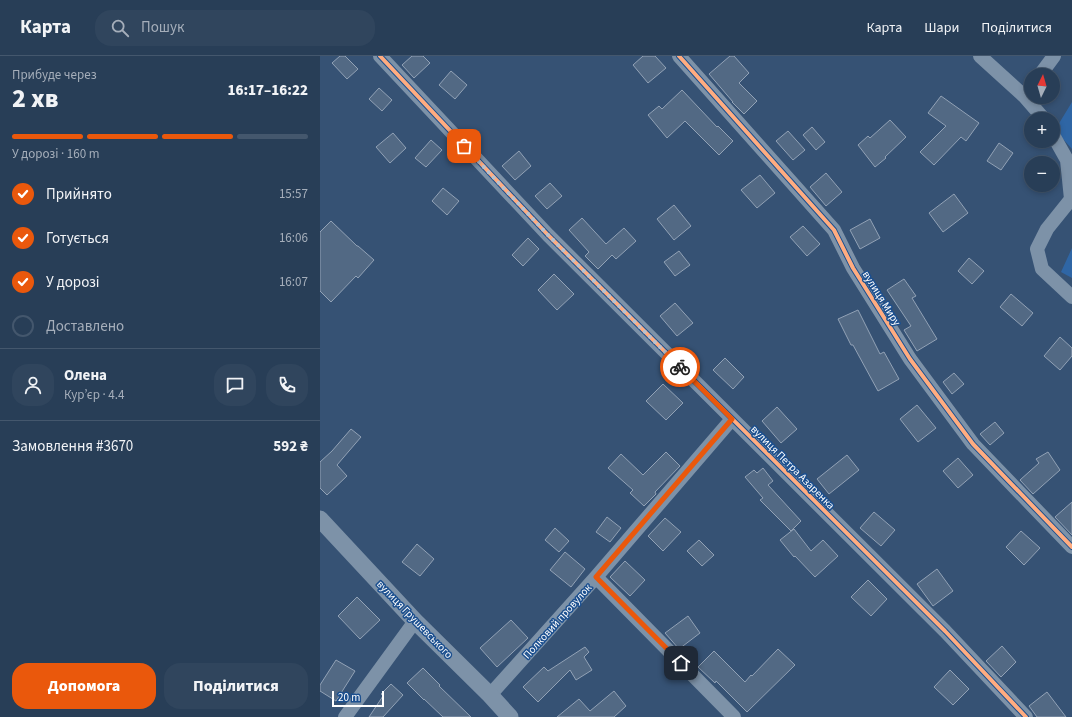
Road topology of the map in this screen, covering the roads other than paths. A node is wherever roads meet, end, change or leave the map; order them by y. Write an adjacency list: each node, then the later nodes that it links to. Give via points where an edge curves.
1 (380, 56): 9 (street, вулиця Петра Азаренка, via 548,235)
2 (679, 56): 11 (street, вулиця Миру, via 834,230 853,268 910,360 973,444)
3 (980, 56): 6 (street)
4 (1054, 56): 5 (street)
5 (1045, 68)
6 (1024, 88)
7 (1060, 148): 8 (street, via 1067,160 1072,199 1047,229 1037,249 1042,269)
8 (1072, 297)
9 (732, 419): 12 (street, Полковий провулок); 18 (street, вулиця Петра Азаренка, via 945,631)
10 (320, 519): 13 (street, вулиця Грушевського)
11 (1072, 547)
12 (596, 577): 14 (street, Полковий провулок); 17 (street)
13 (415, 621): 14 (street, вулиця Грушевського); 15 (street)
14 (490, 695): 16 (street, вулиця Грушевського)
15 (345, 717)
16 (510, 717)
17 (734, 717)
18 (1026, 717)

